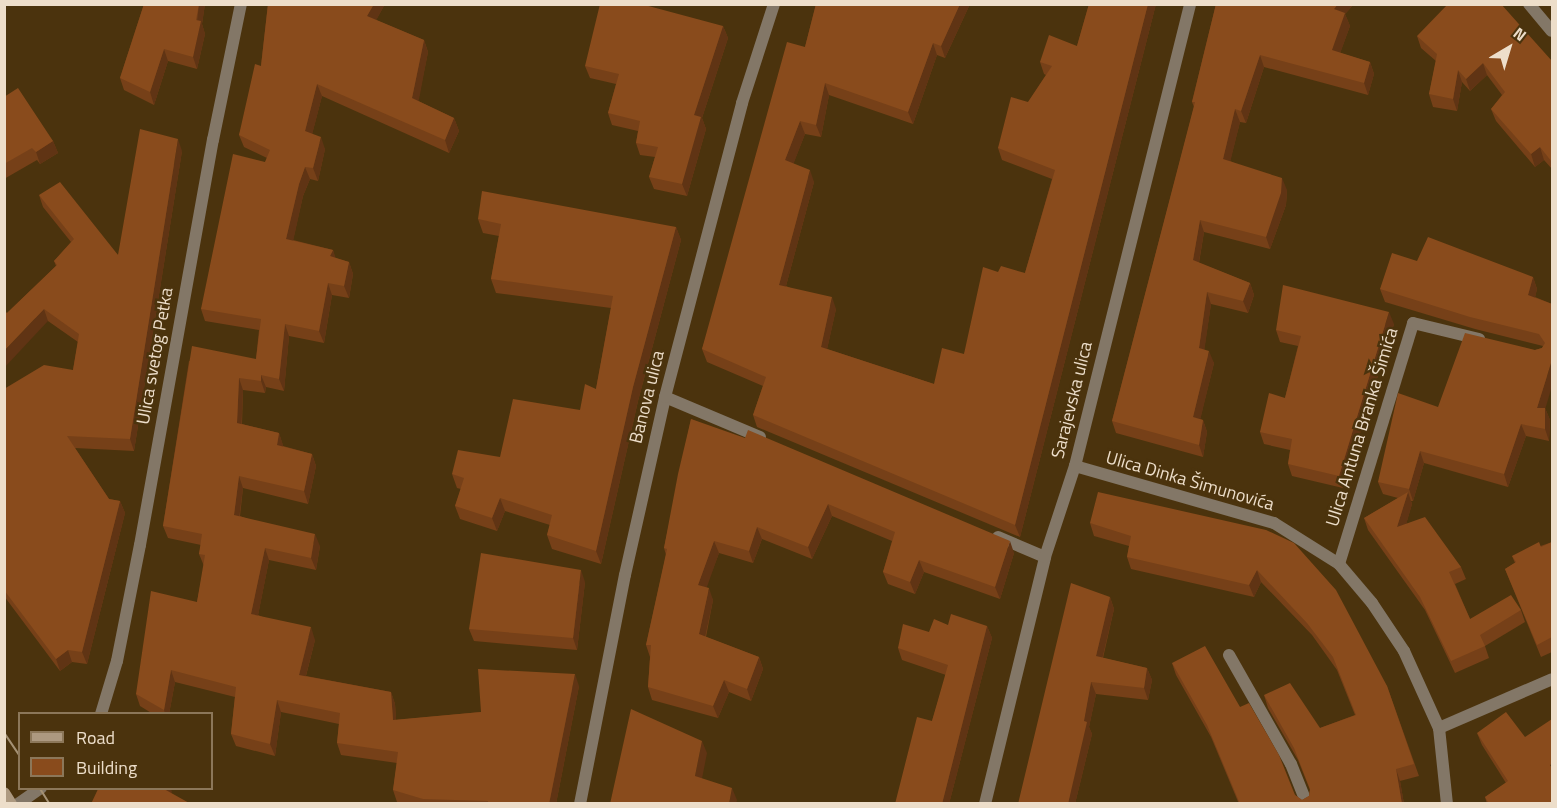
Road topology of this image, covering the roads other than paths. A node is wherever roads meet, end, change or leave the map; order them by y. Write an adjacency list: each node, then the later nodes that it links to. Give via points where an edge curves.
1 (241, 4): 15 (street, Ulica svetog Petka, via 140,545 117,661)
2 (774, 4): 7 (street, Banova ulica, via 742,103)
3 (1190, 4): 9 (street, Sarajevska ulica)
4 (1529, 4): 5 (street)
5 (1552, 31)
6 (1495, 343): 12 (street, Ulica Antuna Branka Šimića, via 1413,323)
7 (665, 397): 8 (street); 21 (street, Banova ulica)
8 (769, 441)
9 (1075, 466): 11 (street, Sarajevska ulica); 12 (street, Ulica Dinka Šimunovića, via 1274,523)
10 (984, 531): 11 (street)
11 (1045, 557): 22 (street, Sarajevska ulica)
12 (1339, 564): 16 (street, Ulica Dinka Šimunovića, via 1372,603 1404,651)
13 (1229, 655): 23 (street, via 1291,764)
14 (1552, 679): 16 (street)
15 (102, 712)
16 (1439, 728): 24 (street, Ulica Dinka Šimunovića)
17 (39, 790): 20 (street)
18 (4, 793): 19 (main road)
19 (11, 804)
20 (18, 804)
21 (580, 804)
22 (985, 804)
23 (1307, 804)
24 (1447, 804)

